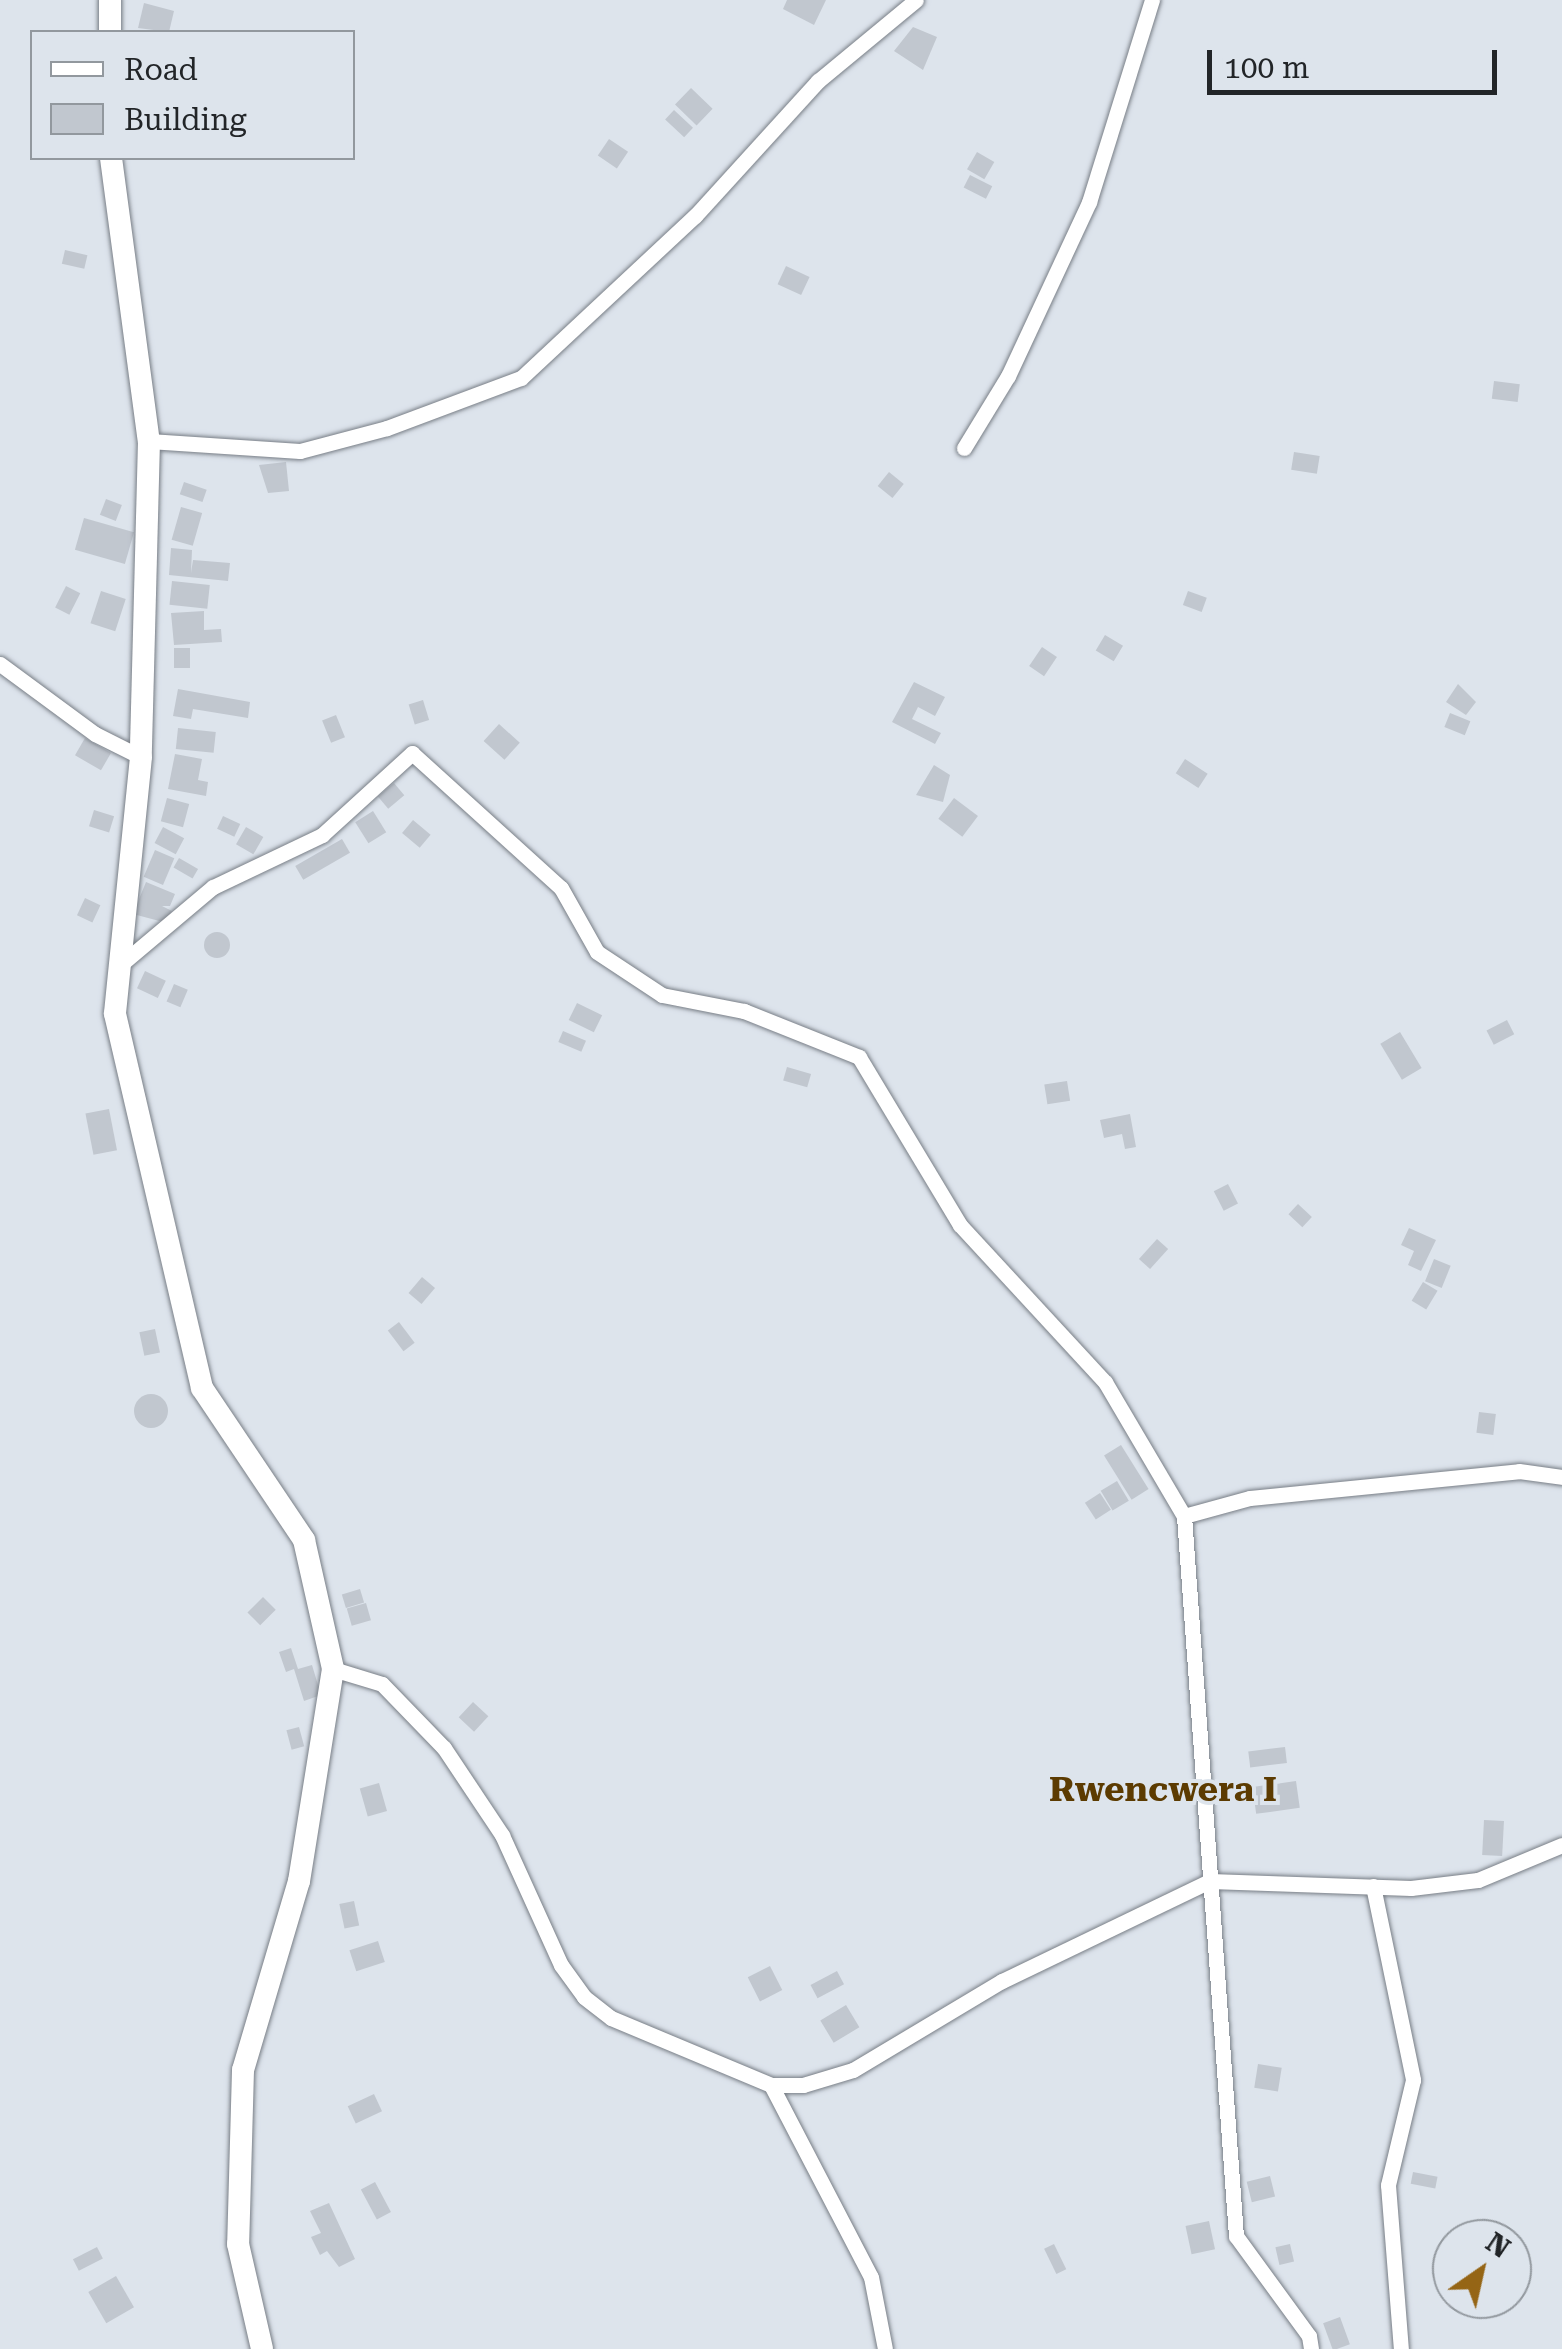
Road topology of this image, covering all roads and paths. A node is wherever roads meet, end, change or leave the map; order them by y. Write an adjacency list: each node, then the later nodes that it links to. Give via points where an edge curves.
1 (110, 0): 4 (street)
2 (916, 0): 6 (street, via 818,81 695,216 521,378 387,428 300,451)
3 (1152, 0): 7 (street, via 1090,202 1008,376)
4 (110, 30)
5 (112, 160): 6 (street)
6 (148, 441): 9 (street)
7 (964, 448)
8 (0, 664): 9 (street, via 95,734)
9 (142, 757): 10 (street)
10 (125, 961): 12 (street, via 213,886 322,835 412,752 561,888 597,952 662,995 744,1010 859,1057 960,1226 1105,1382); 13 (street, via 116,1014 202,1388 304,1540)
11 (1562, 1477): 12 (street, via 1518,1471 1250,1498)
12 (1184, 1516): 15 (street)
13 (333, 1669): 17 (street, via 382,1684 444,1748 502,1835 561,1965 584,1998 611,2018); 18 (street, via 299,1882 243,2070 238,2244)
14 (1562, 1845): 16 (street, via 1478,1880)
15 (1210, 1881): 16 (street); 17 (street, via 1002,1981 853,2070 803,2085); 20 (street, via 1236,2236 1309,2336)
16 (1373, 1886): 21 (street, via 1413,2080 1388,2185)
17 (770, 2085): 19 (street, via 870,2277)
18 (262, 2349)
19 (885, 2349)
20 (1311, 2349)
21 (1401, 2349)

